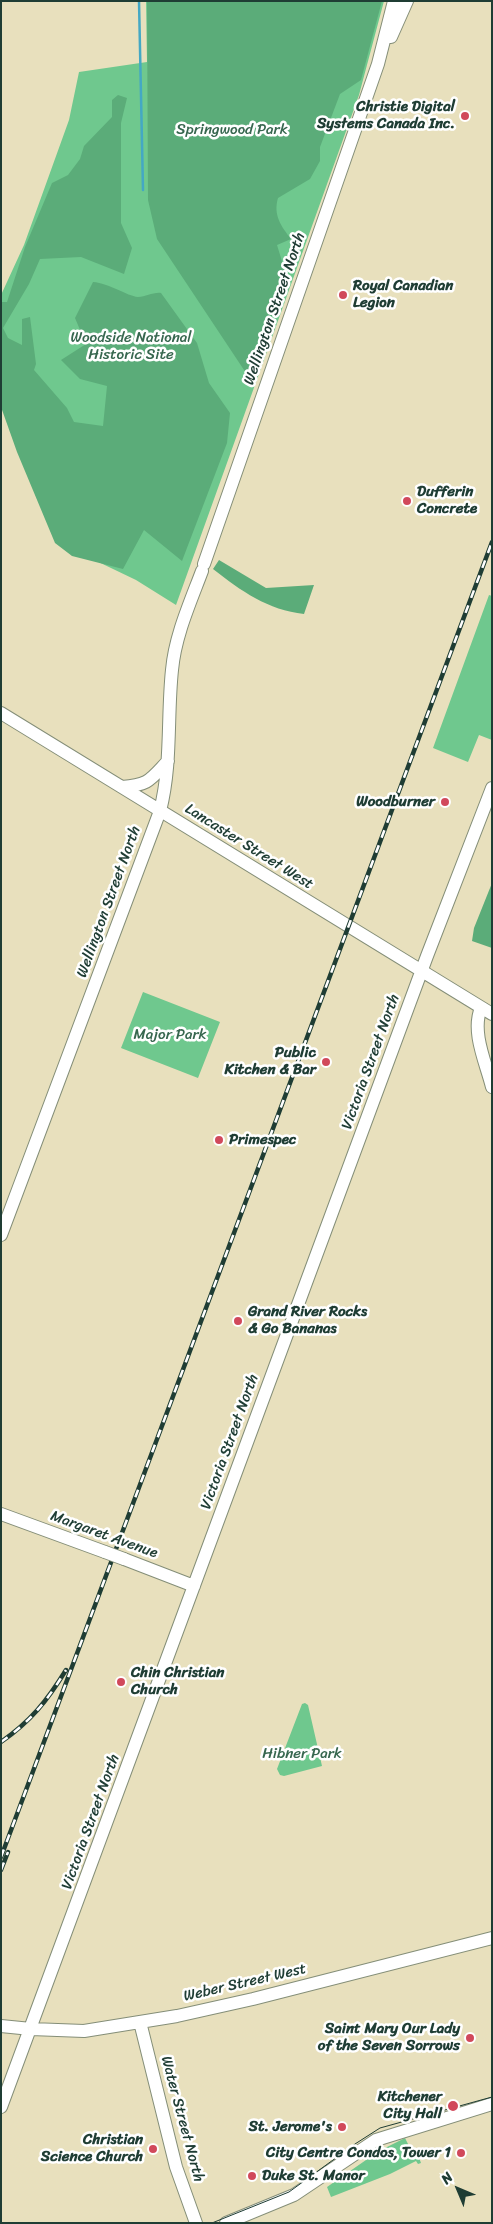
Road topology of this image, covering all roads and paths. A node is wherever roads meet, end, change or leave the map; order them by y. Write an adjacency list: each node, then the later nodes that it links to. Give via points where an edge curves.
1 (394, 1): 3 (main road, Wellington Street North)
2 (407, 1): 3 (main road, Wellington Street North)
3 (378, 64): 5 (main road, Wellington Street North, via 175,649)
4 (1, 713): 6 (main road, Lancaster Street West)
5 (168, 761): 6 (main road, via 148,782); 8 (main road, Wellington Street North)
6 (122, 787): 8 (main road, Lancaster Street West)
7 (492, 788): 9 (main road, Victoria Street North)
8 (160, 811): 9 (main road, Lancaster Street West); 12 (main road, Wellington Street North)
9 (421, 971): 10 (main road, Lancaster Street West); 14 (main road, Victoria Street North)
10 (486, 1011): 11 (main road, via 478,1014 477,1032)
11 (492, 1087)
12 (1, 1235)
13 (1, 1514): 14 (main road, Margaret Avenue, bridge)
14 (194, 1586): 18 (main road, Victoria Street North)
15 (492, 1938): 16 (main road, Weber Street West, via 253,1999)
16 (140, 2022): 18 (main road, Weber Street West, via 84,2031); 21 (main road, Water Street North, via 176,2167)
17 (1, 2026): 18 (main road, Weber Street West)
18 (31, 2029): 20 (main road, Victoria Street North)
19 (492, 2104): 22 (main road, via 376,2140 294,2195)
20 (1, 2108)
21 (196, 2223)
22 (226, 2223)

